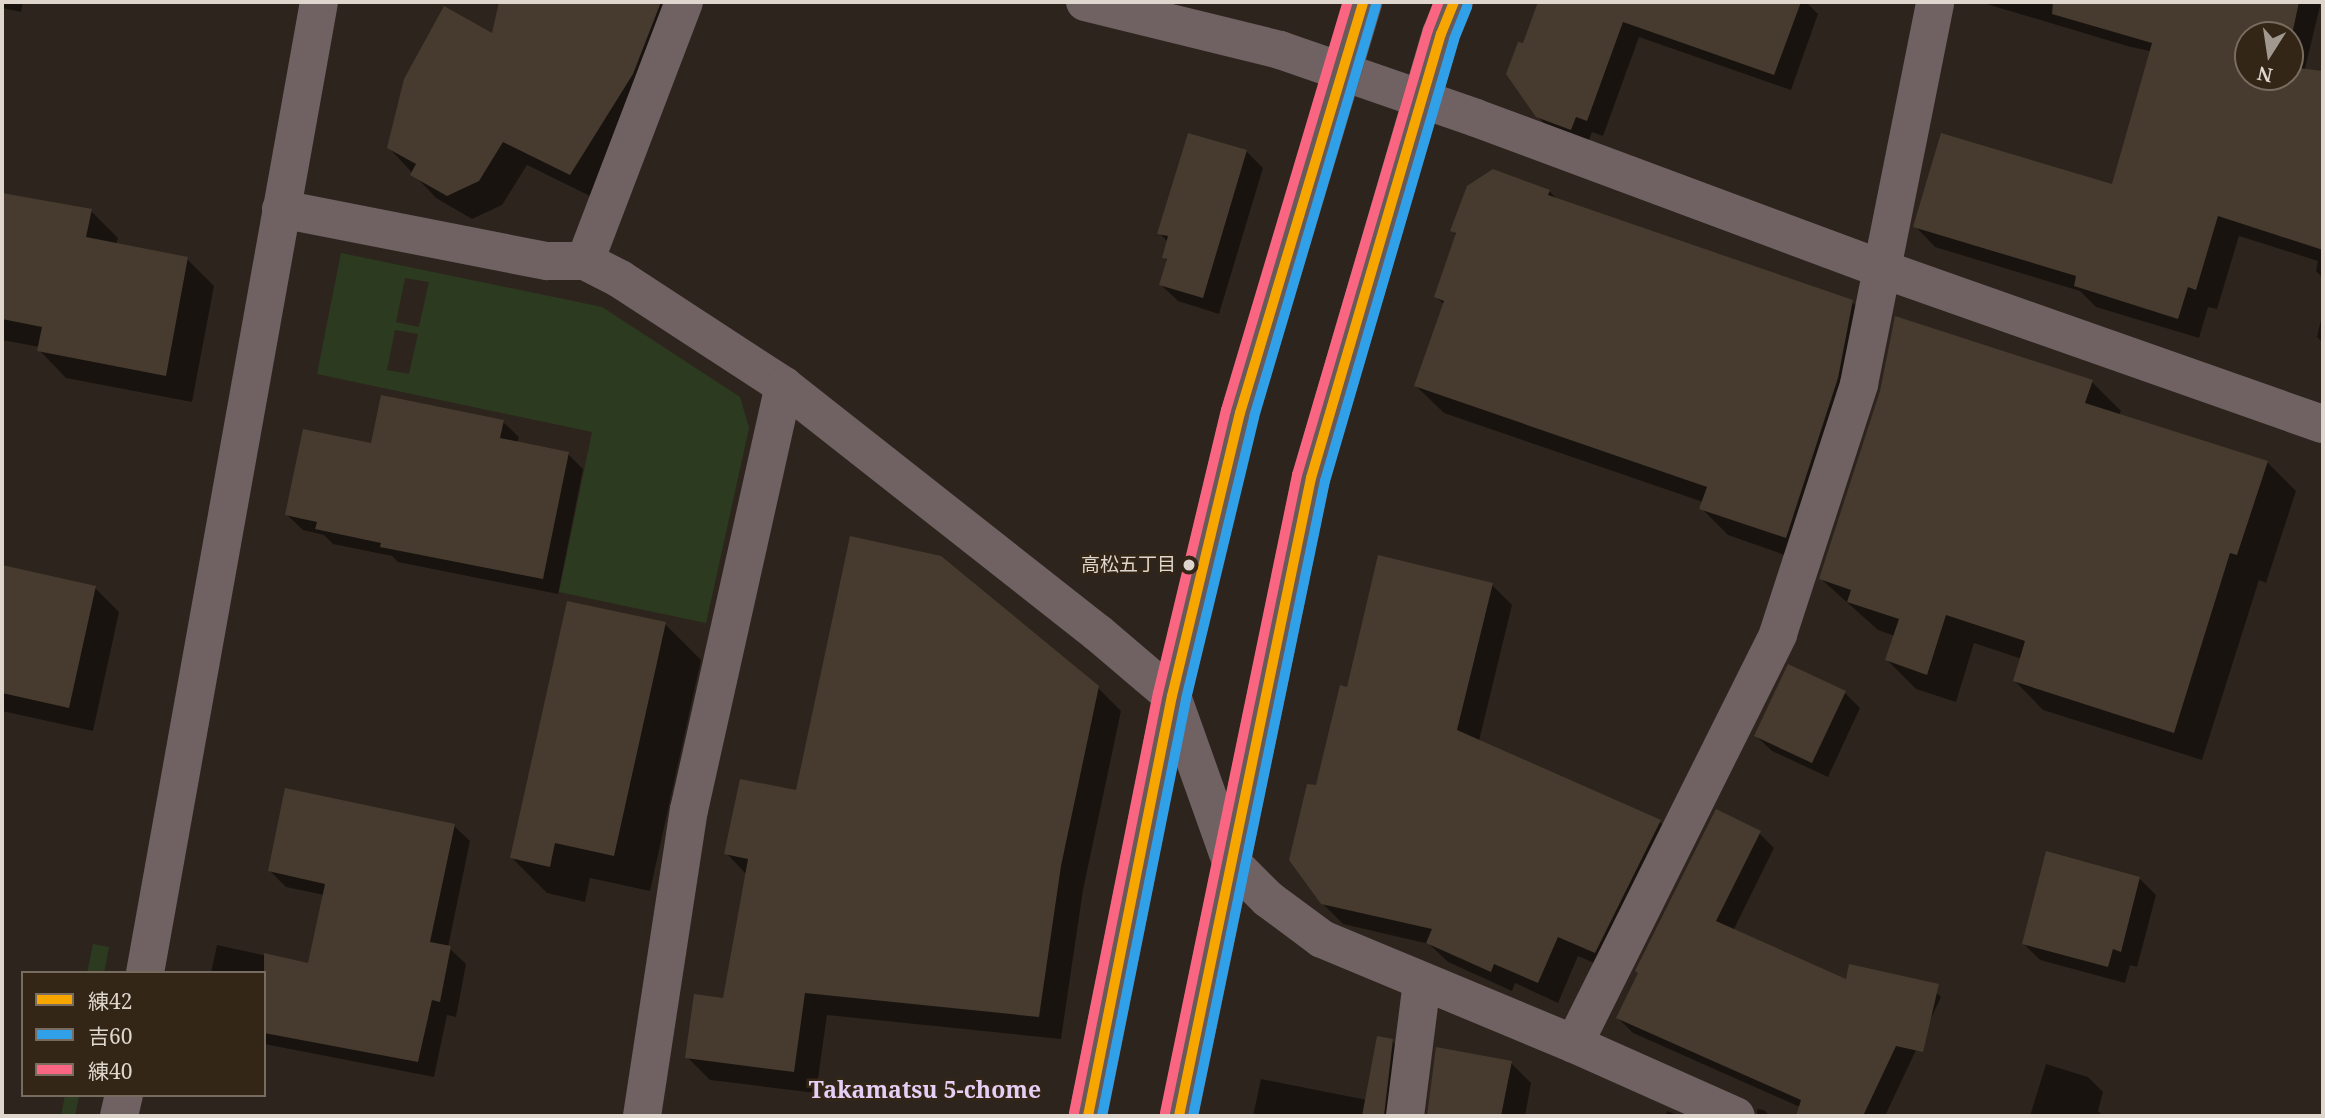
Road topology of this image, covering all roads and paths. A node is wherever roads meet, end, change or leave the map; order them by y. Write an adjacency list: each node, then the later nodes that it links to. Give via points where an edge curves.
1 (319, 2): 9 (street)
2 (684, 2): 10 (street)
3 (1085, 2): 7 (street, via 1280,50)
4 (1363, 2): 7 (main road)
5 (1454, 2): 8 (main road)
6 (1935, 2): 11 (street)
7 (1342, 71): 8 (street); 14 (main road, via 1249,380)
8 (1423, 99): 11 (street); 15 (main road, via 1311,478)
9 (281, 209): 10 (street, via 547,261); 16 (street)
10 (585, 261): 12 (street)
11 (1882, 269): 13 (street); 18 (street, via 1859,384 1778,634)
12 (785, 386): 14 (street); 21 (street, via 689,810)
13 (2323, 424)
14 (1172, 696): 15 (street); 22 (main road)
15 (1231, 862): 17 (street, via 1268,899 1322,939); 23 (main road)
16 (145, 971)
17 (1422, 981): 18 (street); 24 (street)
18 (1574, 1044): 25 (street)
19 (124, 1097): 20 (street)
20 (119, 1116)
21 (642, 1116)
22 (1088, 1116)
23 (1179, 1116)
24 (1405, 1116)
25 (1736, 1116)

